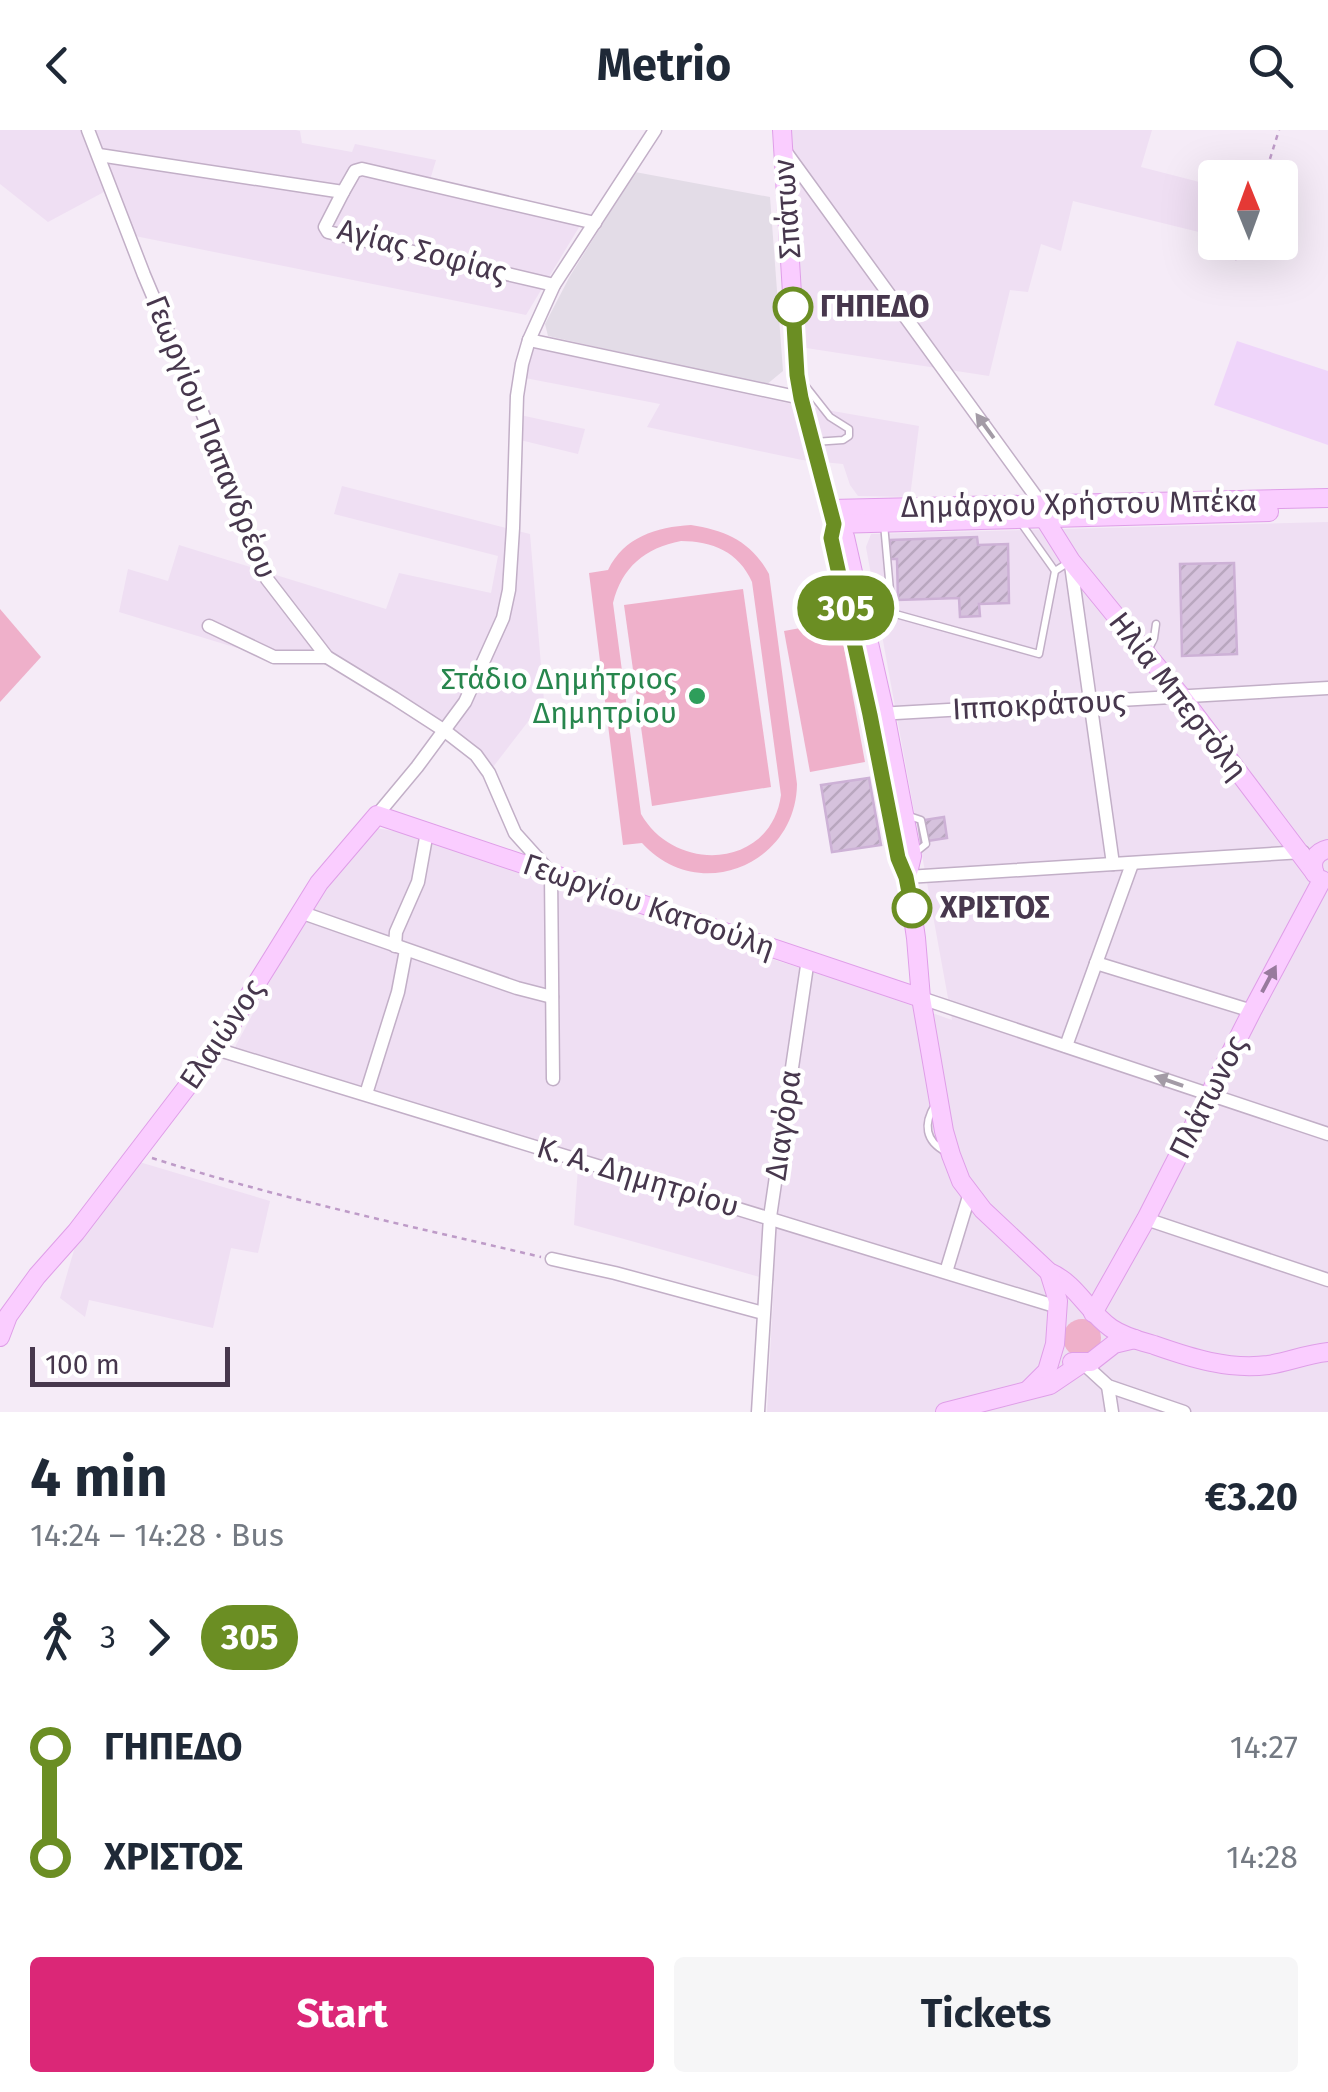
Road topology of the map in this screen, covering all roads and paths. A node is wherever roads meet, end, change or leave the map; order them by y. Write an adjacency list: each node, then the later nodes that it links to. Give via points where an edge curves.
1 (88, 130): 5 (street, Γεωργίου Παπανδρέου)
2 (655, 130): 8 (street, Ελαιώνος)
3 (1279, 130): 6 (path)
4 (783, 140): 11 (main road, Σπάτων); 16 (street, Ηλία Μπερτόλη, one-way to 4)
5 (100, 155): 7 (street); 26 (street, Γεωργίου Παπανδρέου, via 266,580)
6 (1270, 160)
7 (343, 192): 8 (street, via 362,170); 9 (street, Αγίας Σοφίας, via 324,226 328,232)
8 (595, 223): 9 (street, Ελαιώνος)
9 (554, 285): 10 (street, Ελαιώνος)
10 (529, 340): 12 (street); 31 (street, Ελαιώνος, via 516,396 503,618)
11 (797, 375): 12 (main road, Σπάτων); 13 (lane, via 830,418 849,430 843,440)
12 (801, 398): 13 (main road, Σπάτων)
13 (812, 443): 17 (main road, Σπάτων)
14 (1328, 498): 16 (main road, Δημάρχου Χρήστου Μπέκα)
15 (1328, 510): 16 (main road, Δημάρχου Χρήστου Μπέκα)
16 (1043, 512): 17 (main road, Δημάρχου Χρήστου Μπέκα); 18 (main road, Δημάρχου Χρήστου Μπέκα); 20 (main road, Ηλία Μπερτόλη)
17 (832, 517): 19 (main road, Δημάρχου Χρήστου Μπέκα); 24 (main road, via 845,537); 30 (main road, via 831,538)
18 (1018, 519): 19 (main road, Δημάρχου Χρήστου Μπέκα); 20 (lane)
19 (884, 523): 21 (lane)
20 (1063, 566): 21 (lane, via 1039,654); 25 (main road, Ηλία Μπερτόλη); 29 (street)
21 (892, 613): 24 (lane)
22 (1156, 624): 25 (lane)
23 (209, 626): 26 (street, via 274,656)
24 (866, 628): 30 (main road)
25 (1146, 654): 28 (main road, Ηλία Μπερτόλη)
26 (326, 657): 31 (street, Γεωργίου Παπανδρέου)
27 (1328, 688): 28 (street, Ιπποκράτους)
28 (1181, 696): 29 (street, Ιπποκράτους); 35 (main road, Ηλία Μπερτόλη)
29 (1089, 704): 30 (street, Ιπποκράτους); 36 (street)
30 (878, 714): 39 (main road); 39 (main road, via 912,856)
31 (445, 731): 32 (street, Ελαιώνος); 38 (street, Γεωργίου Παπανδρέου, via 476,755 515,833)
32 (377, 815): 33 (main road, Γεωργίου Κατσούλη); 41 (main road, Ελαιώνος)
33 (427, 832): 38 (main road, Γεωργίου Κατσούλη); 42 (street, via 418,882 396,932)
34 (1324, 850): 35 (street); 40 (main road, Πλάτωνος, via 1312,863)
35 (1299, 852): 37 (street); 40 (main road, Ηλία Μπερτόλη)
36 (1113, 864): 37 (street); 39 (street)
37 (1132, 864): 44 (street)
38 (551, 873): 43 (main road, Γεωργίου Κατσούλη); 45 (street)
39 (906, 877): 46 (main road)
40 (1321, 878): 47 (main road, Πλάτωνος, one-way to 40)
41 (300, 912): 42 (street); 49 (main road, Ελαιώνος)
42 (400, 948): 45 (street); 51 (street, via 398,992)
43 (808, 959): 46 (main road, Γεωργίου Κατσούλη); 56 (street, Διαγόρα)
44 (1096, 963): 47 (street); 48 (street)
45 (552, 997): 50 (street)
46 (921, 998): 48 (street); 55 (main road, via 944,1130)
47 (1252, 1011): 52 (main road, Πλάτωνος)
48 (1066, 1046): 52 (street, one-way to 48)
49 (216, 1049): 51 (street, Κ. Α. Δημητρίου); 54 (main road, Ελαιώνος)
50 (553, 1079)
51 (366, 1094): 56 (street, Κ. Α. Δημητρίου)
52 (1210, 1094): 53 (street); 57 (main road, Πλάτωνος)
53 (1328, 1134)
54 (138, 1153): 58 (path, via 316,1205); 66 (main road, Ελαιώνος, via 37,1276)
55 (970, 1193): 59 (street); 60 (main road)
56 (770, 1217): 59 (street, Κ. Α. Δημητρίου); 64 (street, Διαγόρα)
57 (1146, 1219): 61 (street); 63 (main road, Πλάτωνος)
58 (552, 1259): 64 (street)
59 (946, 1272): 62 (street, Κ. Α. Δημητρίου)
60 (1051, 1279): 62 (main road); 63 (main road, via 1061,1277)
61 (1328, 1280)
62 (1058, 1307): 65 (main road)
63 (1090, 1310): 65 (main road, via 1067,1315); 67 (main road); 69 (main road, via 1108,1336)
64 (763, 1313): 73 (street, Διαγόρα)
65 (1056, 1336): 69 (main road, via 1063,1357); 71 (main road, via 1047,1370)
66 (0, 1337)
67 (1136, 1339): 68 (main road, via 1237,1366); 69 (main road, via 1114,1344)
68 (1328, 1352)
69 (1093, 1362): 70 (street); 71 (main road)
70 (1108, 1386): 72 (street); 75 (street)
71 (1028, 1391): 74 (main road)
72 (1147, 1407): 76 (street)
73 (758, 1412)
74 (945, 1412)
75 (1112, 1412)
76 (1184, 1412)

